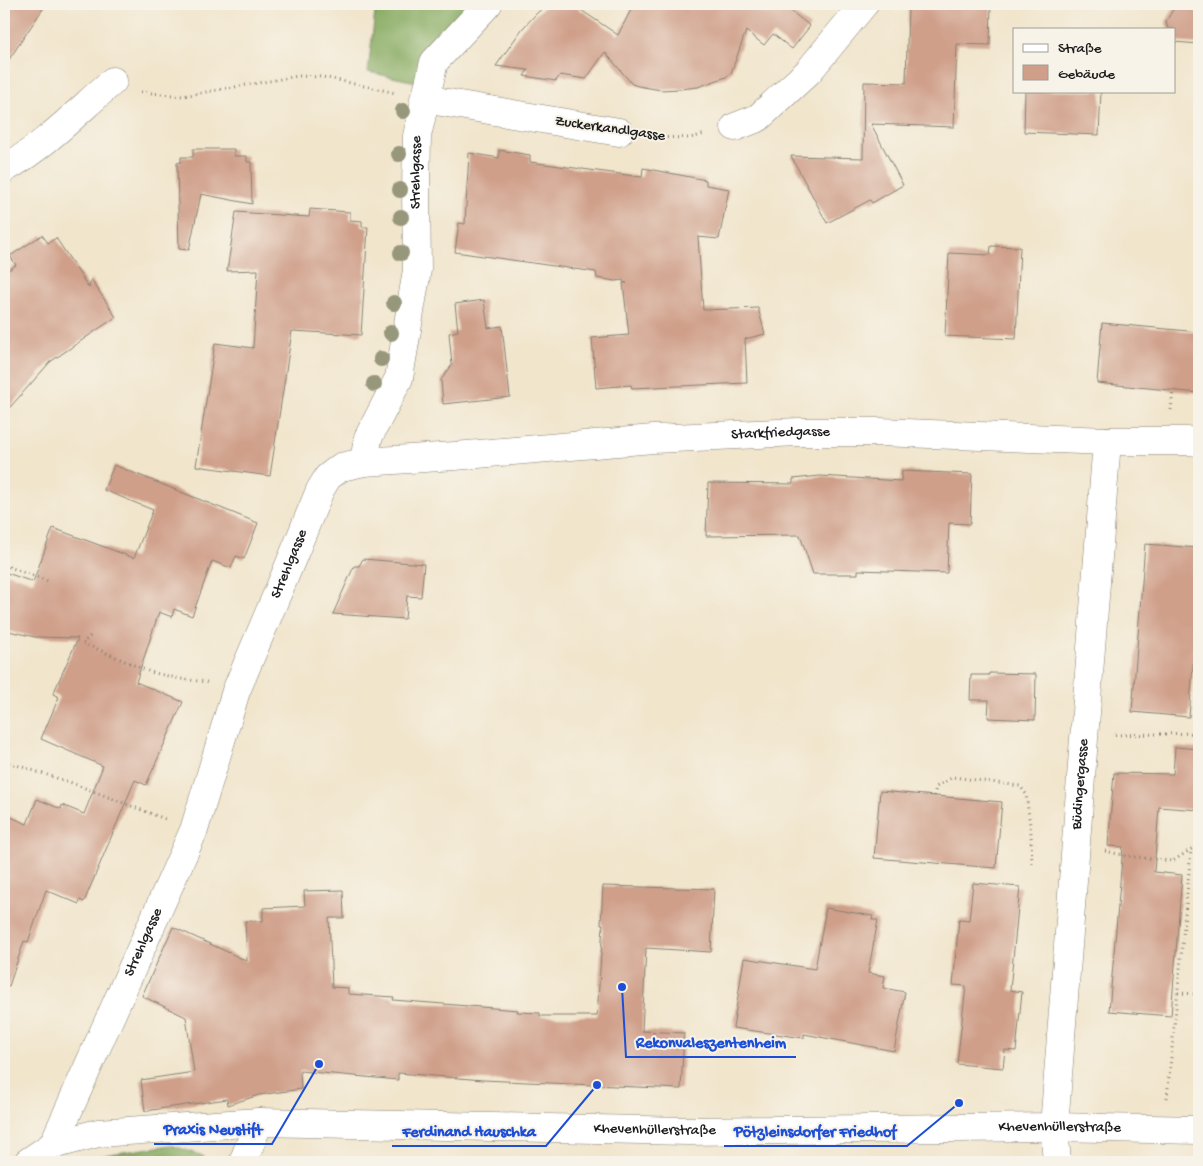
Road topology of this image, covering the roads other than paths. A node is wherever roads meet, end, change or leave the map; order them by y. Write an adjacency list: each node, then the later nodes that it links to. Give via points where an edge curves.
1 (488, 4): 4 (street, Strehlgasse, via 434,62)
2 (864, 4): 5 (street, via 808,72 758,118)
3 (113, 80): 7 (street, via 45,141)
4 (424, 99): 6 (street, Zuckerkandlgasse); 10 (street, Strehlgasse, via 417,136 418,270 399,378 368,438)
5 (735, 127)
6 (619, 132)
7 (4, 169)
8 (1108, 441): 9 (street, Starkfriedgasse); 10 (street, Starkfriedgasse, via 799,432 653,439); 12 (street, Büdingergasse)
9 (1199, 442)
10 (364, 462): 14 (street, Strehlgasse, via 341,468 328,477 320,490 236,691 194,830)
11 (259, 1122): 12 (street, Khevenhüllerstraße, via 688,1131); 14 (street, Khevenhüllerstraße, via 98,1133); 16 (street)
12 (1054, 1127): 13 (street, Khevenhüllerstraße); 17 (street, Büdingergasse)
13 (1199, 1130)
14 (53, 1145): 15 (street)
15 (28, 1162)
16 (243, 1162)
17 (1057, 1162)

